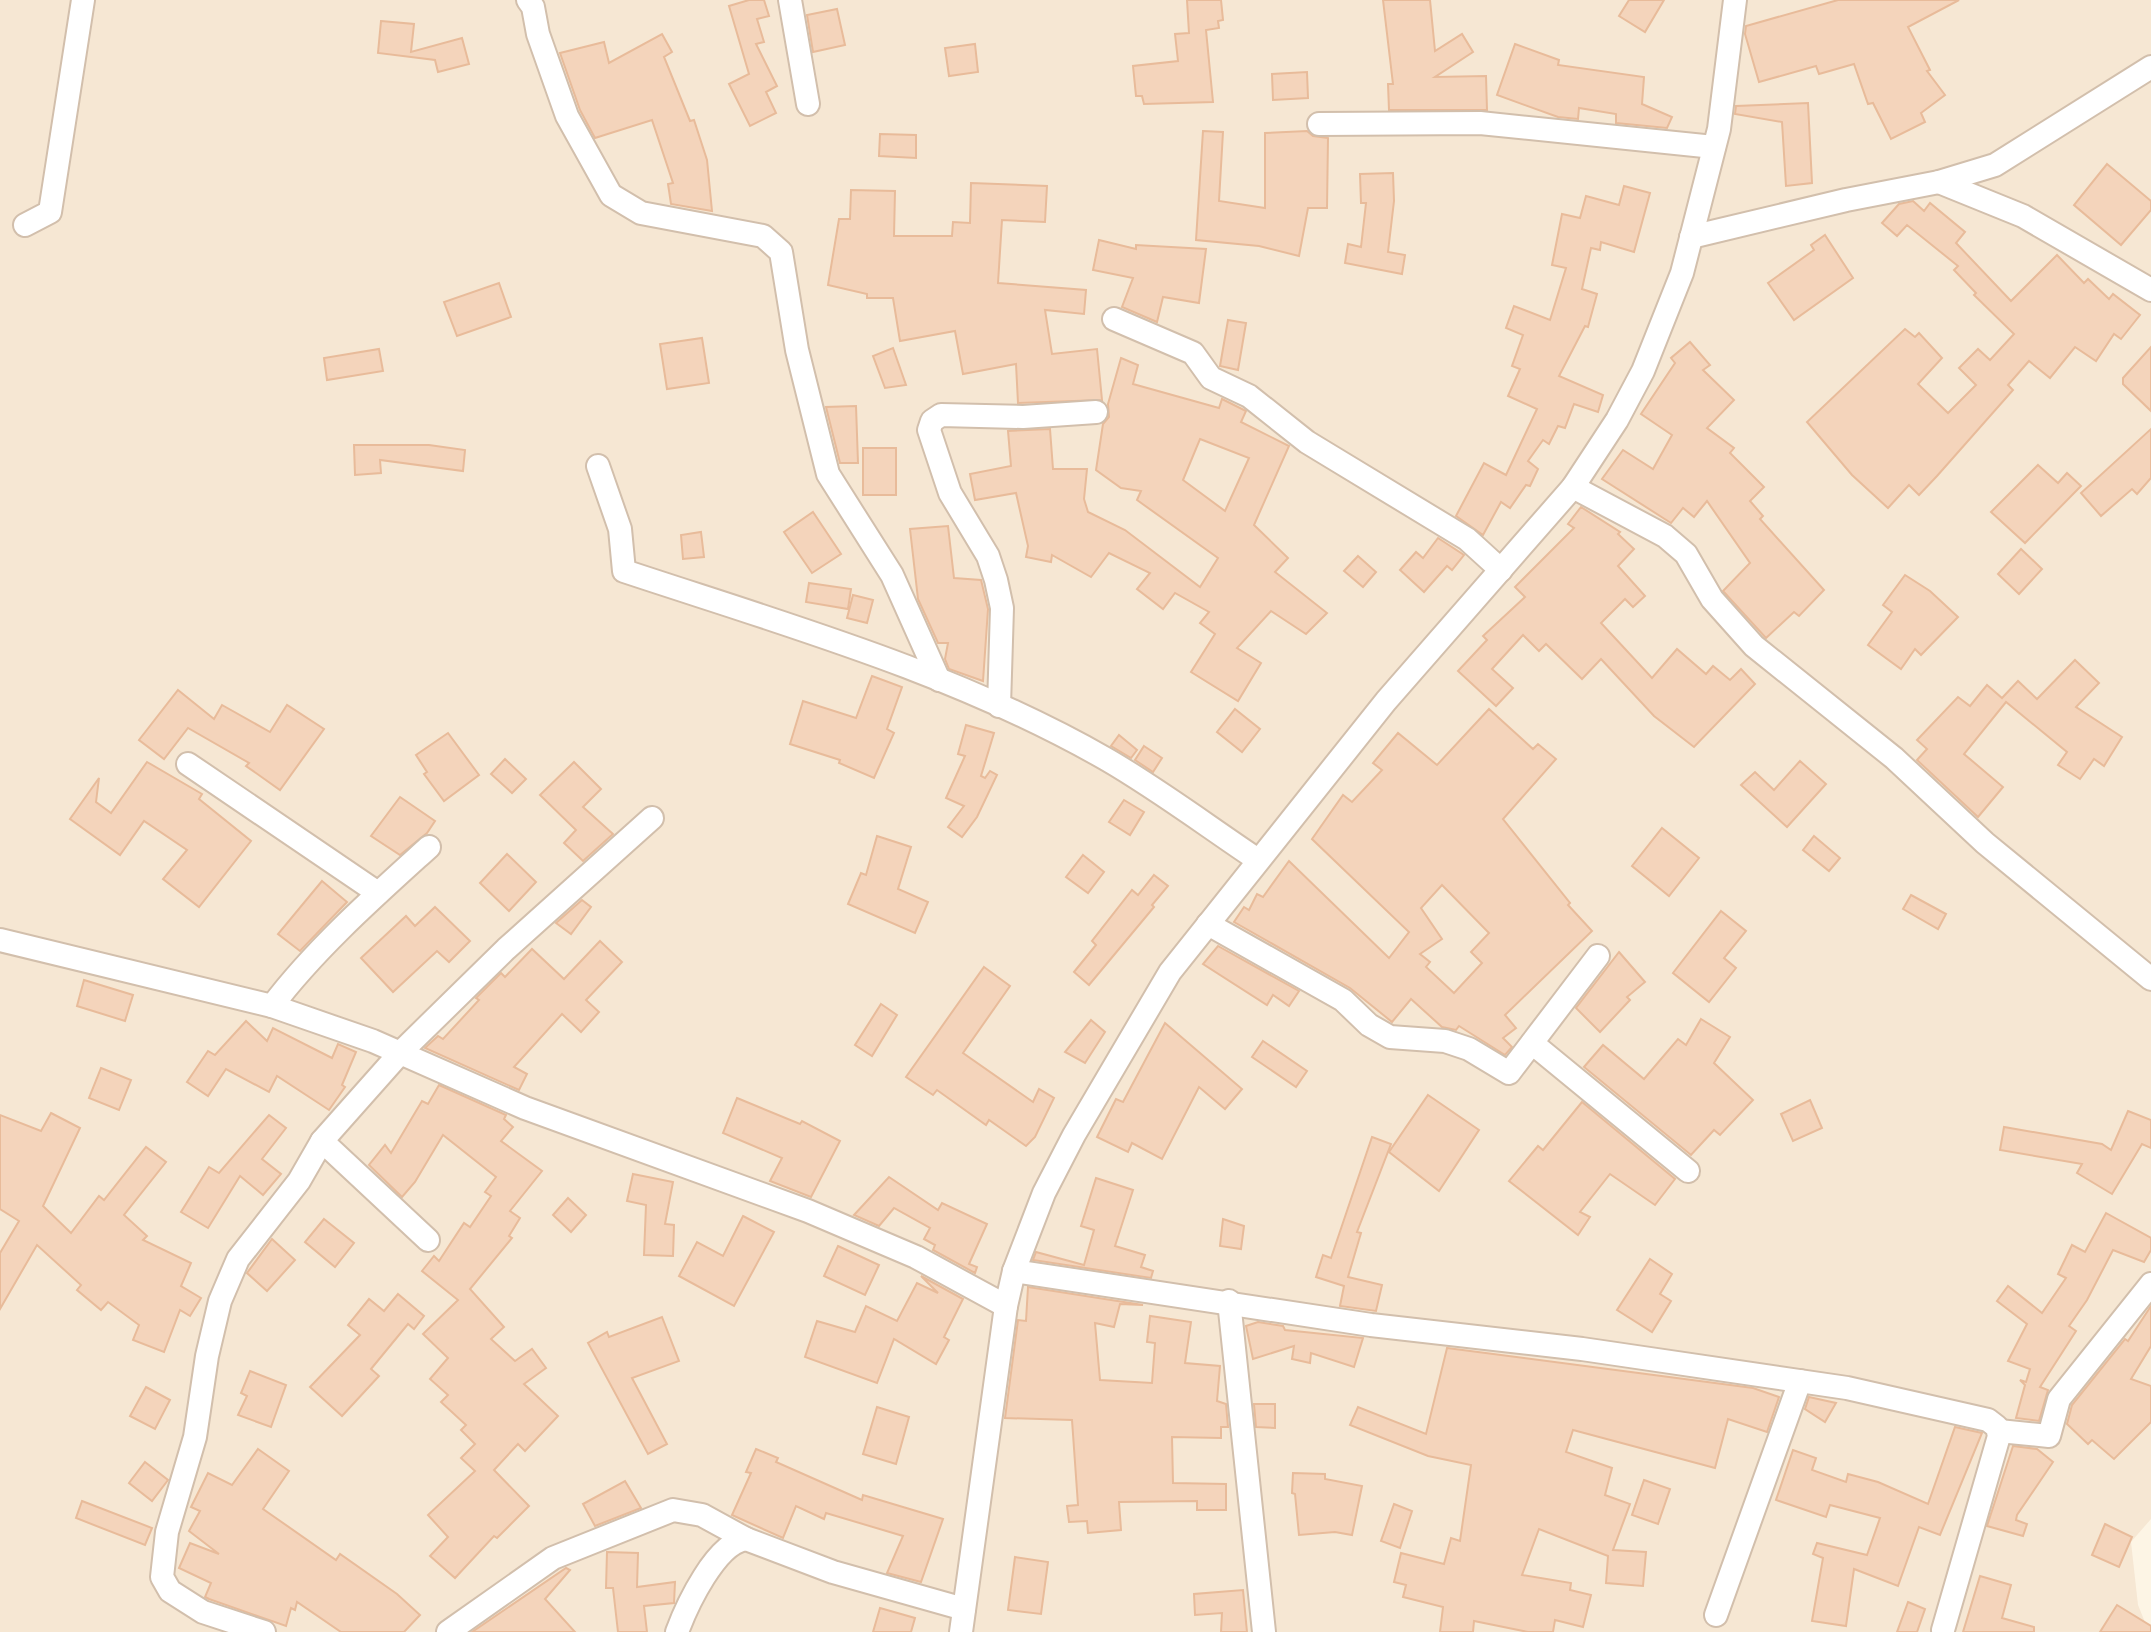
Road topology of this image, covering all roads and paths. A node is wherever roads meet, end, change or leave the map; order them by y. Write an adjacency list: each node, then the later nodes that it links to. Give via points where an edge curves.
1 (83, 0): 10 (street, via 50,212)
2 (528, 0): 18 (street, via 567,116 611,195 641,213 763,236 781,252 797,350 828,474 892,575)
3 (790, 0): 6 (street)
4 (1735, 0): 8 (street)
5 (2151, 67): 9 (street, via 2005,159)
6 (808, 104)
7 (1319, 124): 8 (street, via 1480,123)
8 (1714, 147): 11 (street)
9 (1939, 182): 11 (street); 12 (street, via 2023,216)
10 (25, 225)
11 (1691, 237): 16 (street, via 1643,371)
12 (2151, 290)
13 (1114, 319): 17 (street, via 1193,353 1211,378 1249,396 1317,449 1467,539)
14 (1096, 412): 19 (street, via 941,415 929,430 950,493 988,556 996,580 1002,608)
15 (598, 466): 18 (street, via 620,529 624,571)
16 (1573, 487): 17 (street); 28 (street, via 1676,545 1712,599 1754,646 1894,758 1985,843)
17 (1501, 570): 23 (street, via 1386,701)
18 (939, 680): 19 (street)
19 (999, 706): 23 (street, via 1106,759)
20 (188, 764): 24 (street)
21 (652, 818): 31 (street)
22 (429, 847): 24 (street)
23 (1258, 860): 25 (street)
24 (378, 893): 29 (street)
25 (1208, 924): 30 (street, via 1333,993 1390,1037 1445,1041 1509,1073); 35 (street, via 1170,972 1074,1135 1027,1229)
26 (0, 940): 29 (street)
27 (1598, 956): 30 (street)
28 (2151, 979)
29 (272, 1006): 31 (street)
30 (1532, 1043): 33 (street)
31 (401, 1052): 32 (street); 38 (street, via 525,1108 808,1211 916,1257)
32 (322, 1141): 34 (street); 45 (street, via 299,1181 238,1259 220,1301 195,1437 161,1564 170,1591 203,1612)
33 (1688, 1171)
34 (428, 1240)
35 (1014, 1271): 37 (street); 38 (street)
36 (2151, 1284): 40 (street, via 2059,1399 2049,1436)
37 (1229, 1301): 39 (street, via 1371,1325); 49 (street)
38 (1006, 1306): 42 (street)
39 (1800, 1381): 40 (street, via 1974,1416); 43 (street)
40 (1999, 1431): 44 (street)
41 (746, 1539): 42 (street, via 833,1572); 46 (street, via 702,1515 673,1510 553,1558); 47 (street, via 733,1541 722,1551 689,1600)
42 (964, 1609): 48 (street)
43 (1716, 1615)
44 (1943, 1630)
45 (264, 1632)
46 (448, 1632)
47 (677, 1632)
48 (961, 1632)
49 (1264, 1632)

